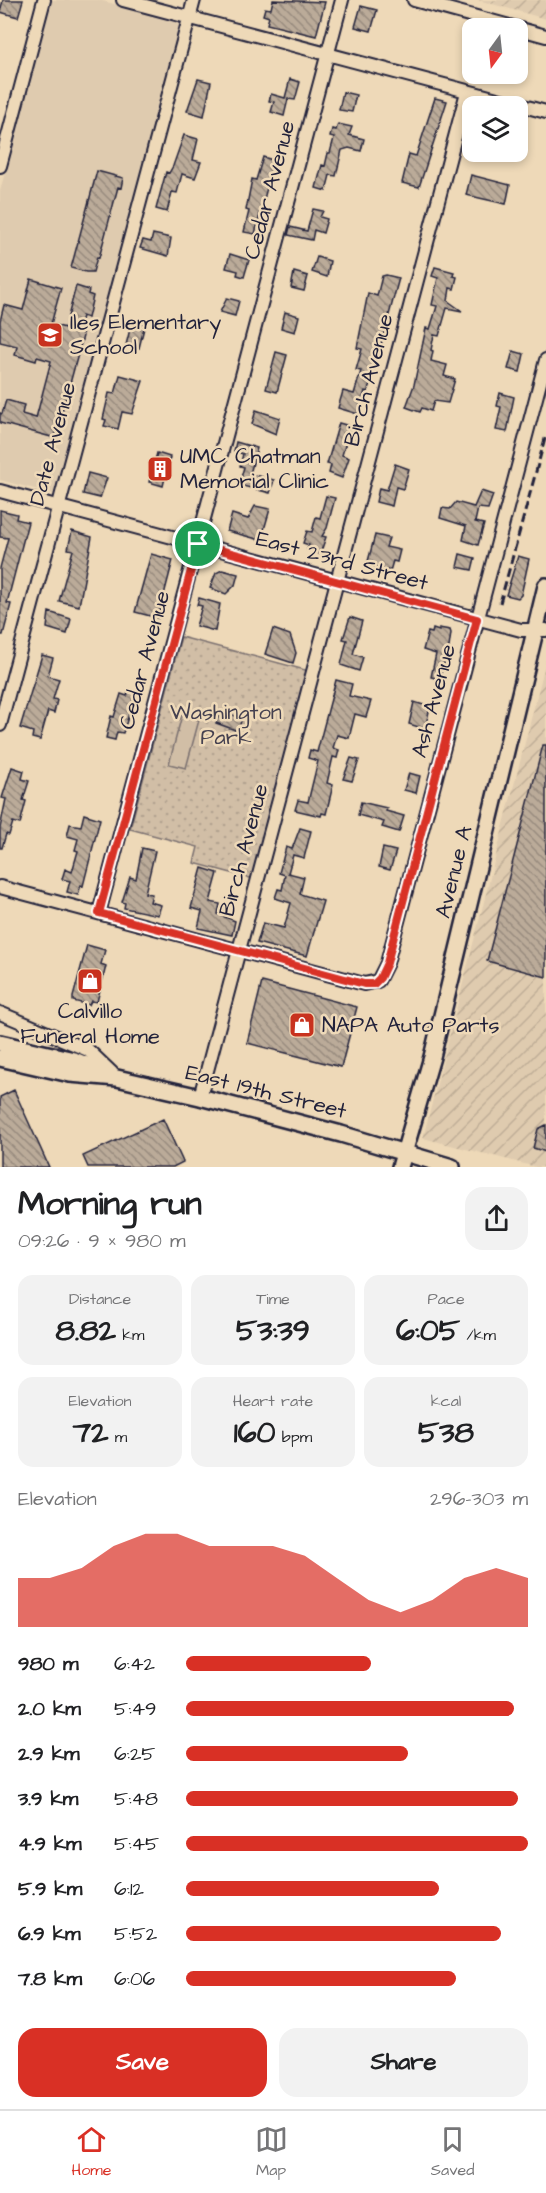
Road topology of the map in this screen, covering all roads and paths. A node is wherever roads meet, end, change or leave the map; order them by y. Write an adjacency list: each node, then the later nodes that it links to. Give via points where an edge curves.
1 (44, 0): 11 (street)
2 (123, 0): 6 (street)
3 (194, 0): 6 (street, Date Avenue)
4 (342, 0): 8 (street, Cedar Avenue)
5 (414, 0): 7 (street)
6 (189, 17): 8 (street); 14 (street, Date Avenue)
7 (546, 36)
8 (327, 54): 9 (street); 15 (street, Cedar Avenue)
9 (468, 92): 10 (street); 16 (street, Birch Avenue)
10 (546, 112)
11 (0, 166)
12 (546, 360): 18 (street, Ash Avenue)
13 (0, 491): 14 (street, East 23rd Street)
14 (57, 507): 15 (street, East 23rd Street); 20 (street, Date Avenue)
15 (198, 544): 16 (street, East 23rd Street); 22 (street, Cedar Avenue)
16 (337, 581): 18 (street, East 23rd Street); 23 (street, Birch Avenue)
17 (546, 586): 19 (main road, Avenue A)
18 (477, 619): 19 (street, East 23rd Street, via 521,630); 23 (street, Ash Avenue, via 387,963 378,981 364,984)
19 (540, 630): 29 (main road, Avenue A)
20 (0, 725)
21 (0, 887): 22 (street)
22 (99, 913): 23 (street)
23 (240, 950): 28 (street, Birch Avenue)
24 (0, 1013): 27 (street, via 87,1050)
25 (0, 1043): 27 (main road, East 19th Street, via 74,1060)
26 (0, 1058): 27 (main road, East 19th Street, via 70,1074)
27 (117, 1078): 28 (main road, East 19th Street)
28 (200, 1097): 29 (main road, East 19th Street)
29 (402, 1160): 30 (main road, East 19th Street)
30 (452, 1167)

